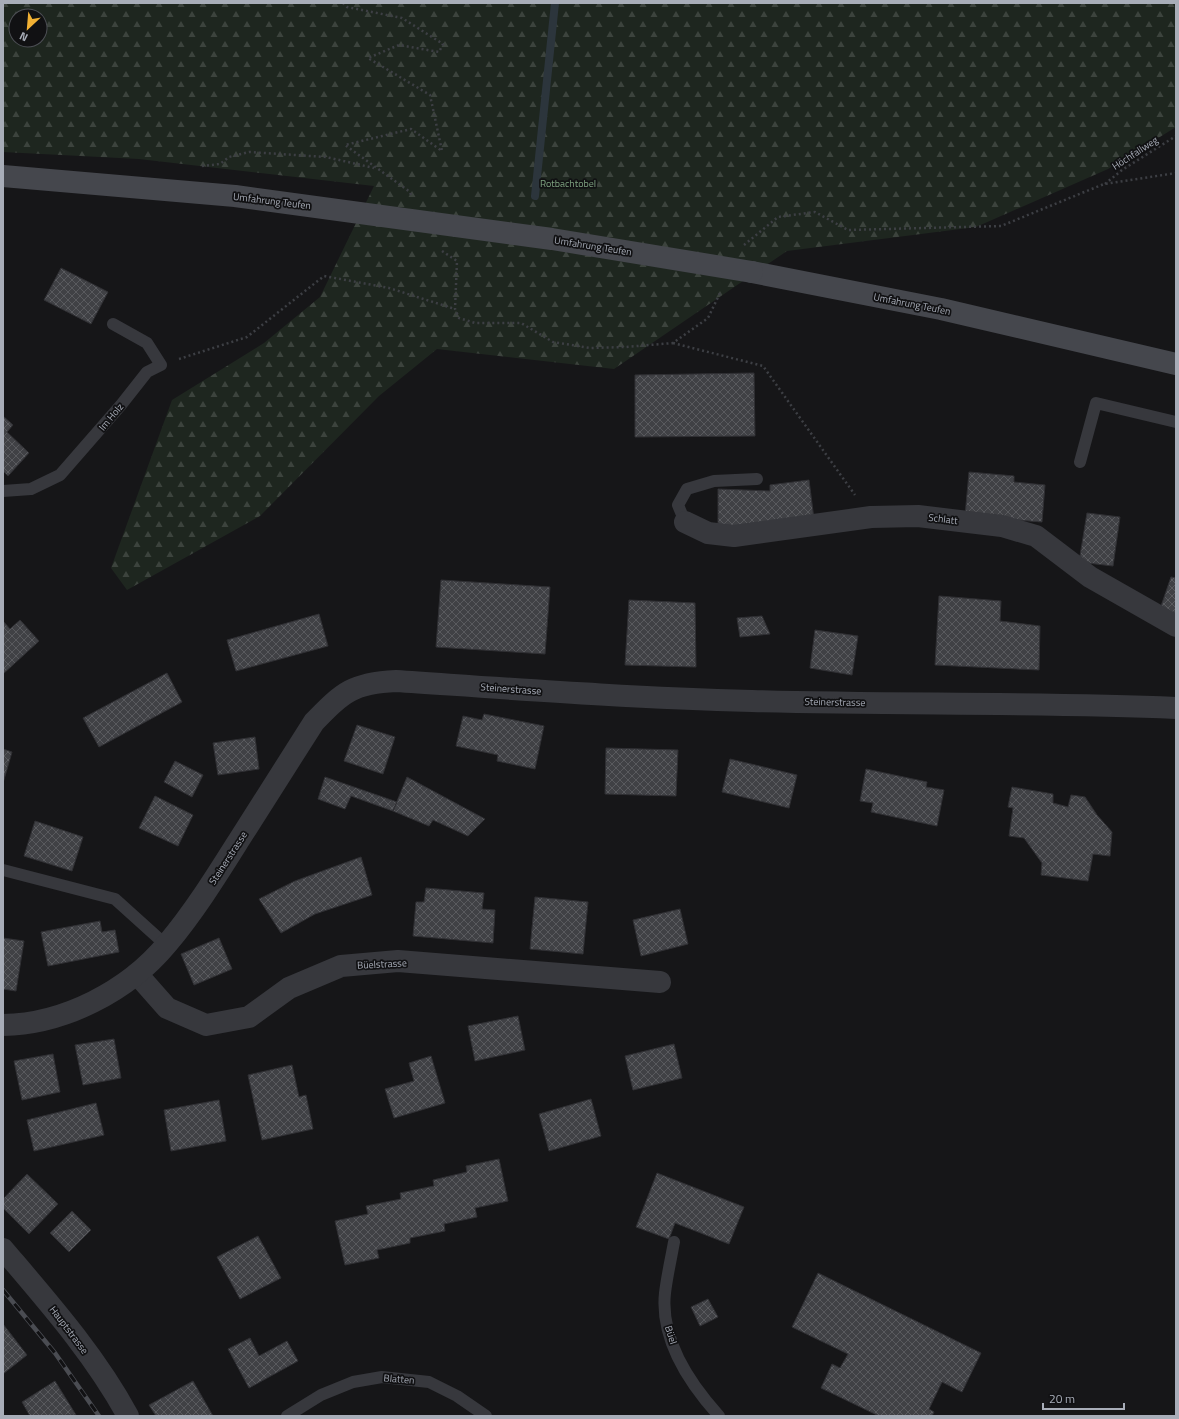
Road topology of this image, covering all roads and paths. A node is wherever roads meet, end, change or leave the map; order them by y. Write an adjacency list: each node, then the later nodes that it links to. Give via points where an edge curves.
1 (343, 3): 3 (path, via 347,7 402,18 443,44 439,52 399,45 368,58 430,95 442,151 411,129 345,145 377,168 326,157 250,152 229,157 220,164)
2 (1176, 136): 6 (path, Höchfallweg)
3 (197, 167)
4 (1176, 173): 6 (path)
5 (3, 176): 11 (main road, Umfahrung Teufen, bridge, via 243,197 552,239 752,272 942,310)
6 (1104, 184): 7 (path, via 1001,226 848,230 814,212 778,217 744,244)
7 (741, 251)
8 (721, 292): 10 (path, via 708,318)
9 (113, 324): 12 (lane, via 147,343)
10 (672, 343): 12 (path, via 626,348 590,348 553,342 521,323 475,322 460,318 455,309 389,288 324,276 247,337); 17 (path, via 763,366)
11 (1176, 364)
12 (161, 365): 16 (lane, Im Holz, via 147,372 60,475 31,490)
13 (1176, 422): 14 (lane, via 1096,403)
14 (1080, 462)
15 (757, 479): 18 (lane, via 714,481 687,489 678,505)
16 (3, 491)
17 (871, 517): 18 (street, Schlatt, via 734,536 708,533); 19 (street, Schlatt, via 918,516 1002,526 1036,536 1090,577)
18 (685, 522)
19 (1176, 626)
20 (1176, 708): 22 (street, Steinerstrasse, via 753,701 594,695 396,681 371,682 352,689 314,722 212,883)
21 (3, 870): 22 (lane, via 115,899)
22 (166, 945): 23 (street, Steinerstrasse)
23 (137, 974): 24 (street, Büelstrasse, via 167,1008 206,1025 249,1017 289,988 341,966 398,961); 25 (street, Steinerstrasse, via 114,990 73,1010 18,1025)
24 (660, 982)
25 (3, 1025)
26 (674, 1242): 31 (lane, Büel, via 665,1295 667,1329 680,1361 700,1394)
27 (3, 1249): 28 (street, Hauptstrasse, via 75,1337 116,1394)
28 (128, 1416)
29 (287, 1416): 30 (lane, Blatten, via 321,1395 353,1382 382,1377 429,1382 458,1396)
30 (486, 1416)
31 (719, 1416)

